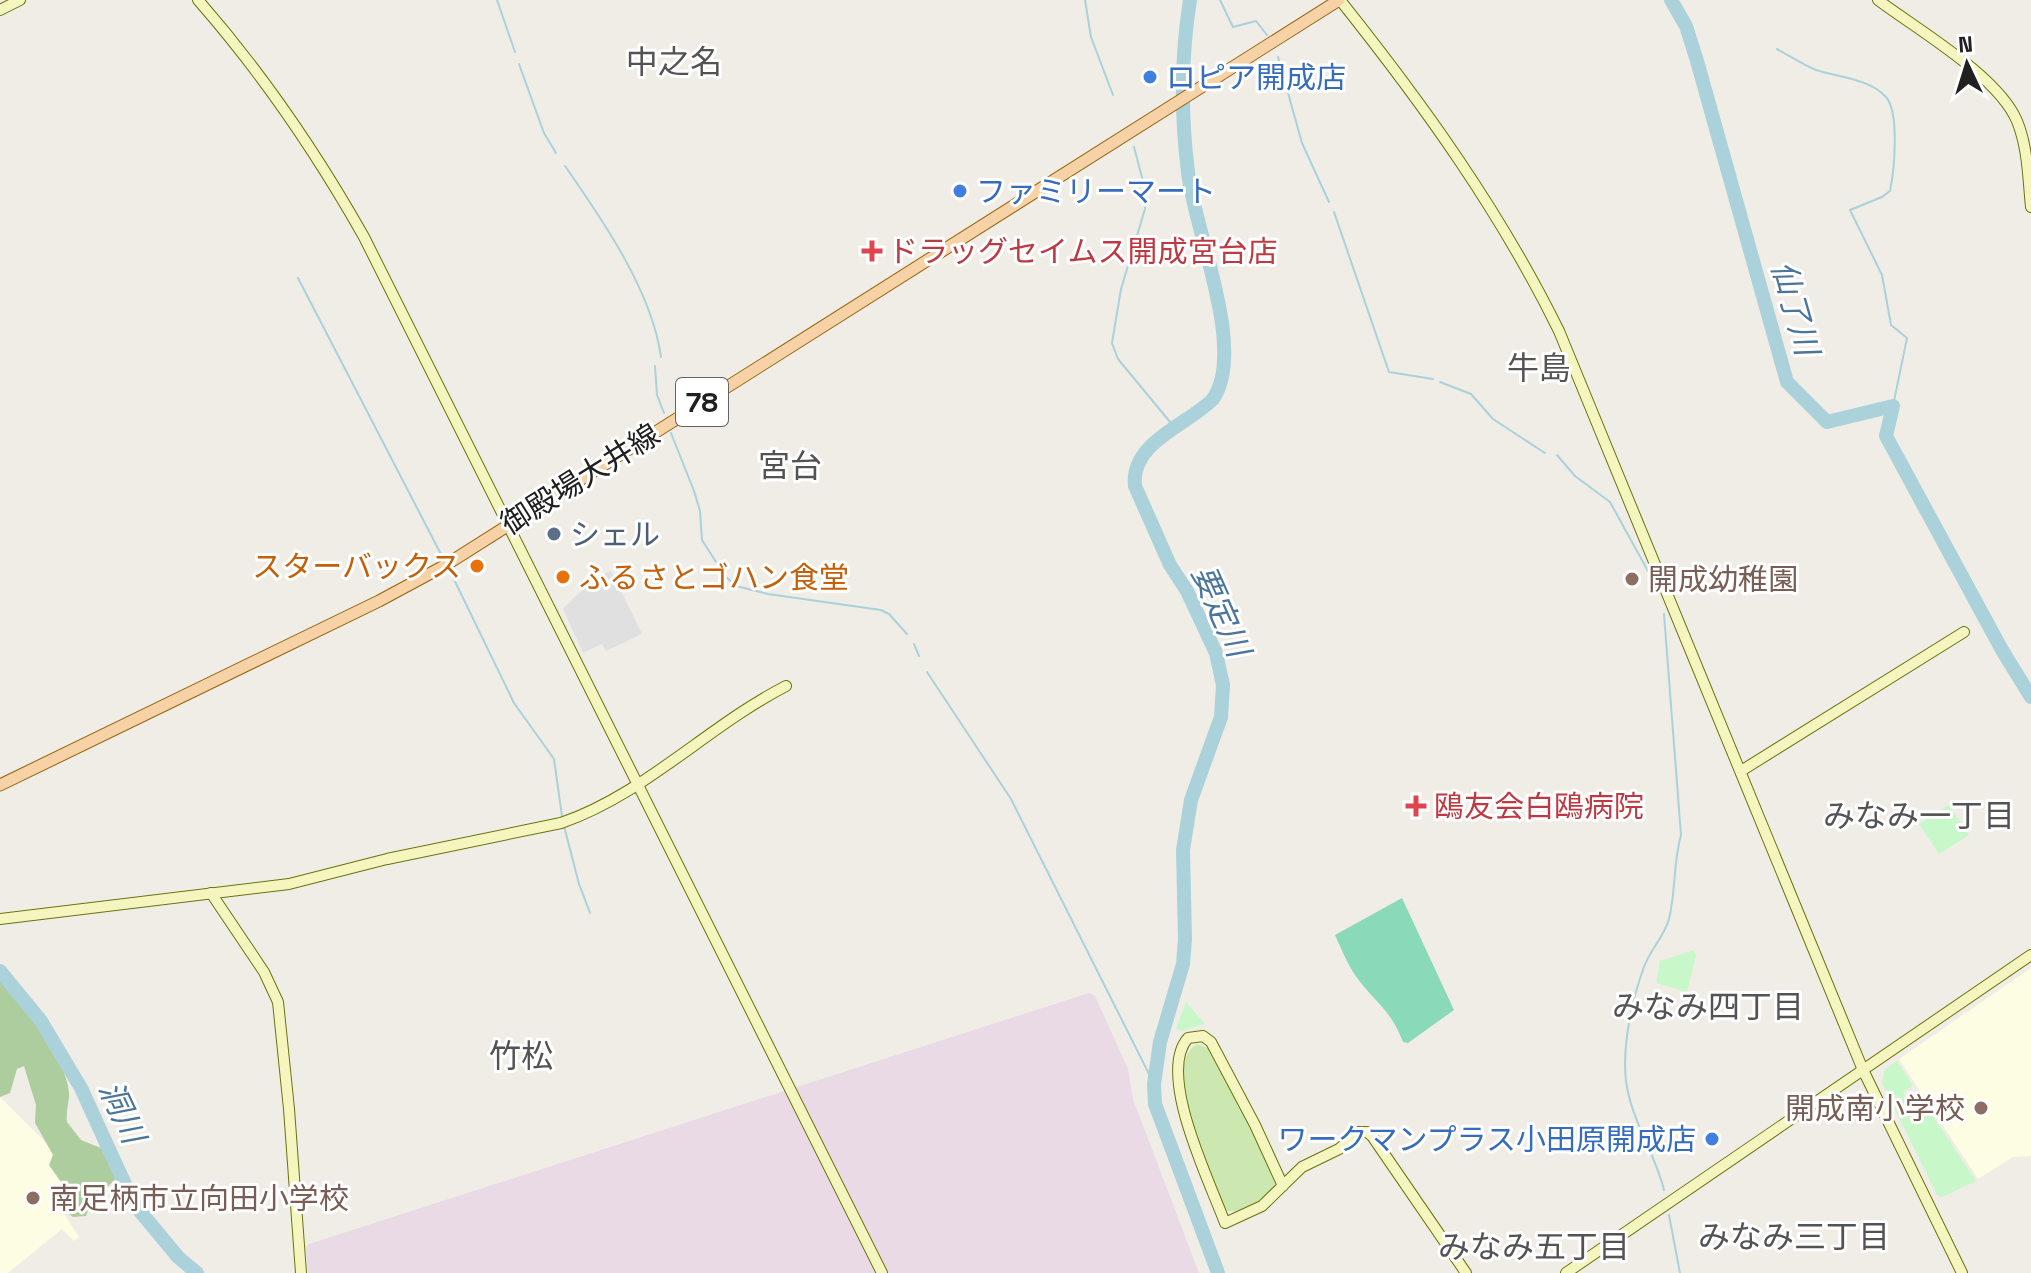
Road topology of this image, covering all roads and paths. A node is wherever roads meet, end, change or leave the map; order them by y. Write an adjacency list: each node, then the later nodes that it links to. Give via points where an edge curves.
1 (20, 0): 5 (street)
2 (198, 0): 7 (street, via 270,87 333,182)
3 (1340, 0): 7 (main road, 御殿場大井線 / 78); 10 (street, via 1465,167 1535,282)
4 (1878, 0): 6 (street, via 1988,82 2012,110 2025,146)
5 (0, 10)
6 (2031, 207)
7 (508, 525): 11 (main road, 御殿場大井線 / 78, via 379,601); 12 (street)
8 (1964, 632): 10 (street)
9 (786, 686): 12 (street, via 752,704)
10 (1741, 771): 16 (street)
11 (0, 785)
12 (638, 786): 13 (street, via 558,823 289,884); 19 (street)
13 (211, 893): 14 (street); 18 (street, via 278,1002)
14 (0, 919)
15 (2031, 955): 16 (street)
16 (1863, 1070): 21 (street); 22 (street)
17 (1283, 1186): 17 (street, via 1211,1042 1203,1036 1188,1038 1178,1056 1178,1090 1225,1223 1262,1206); 20 (street, via 1302,1167 1339,1149 1358,1132 1367,1132)
18 (301, 1273)
19 (882, 1273)
20 (1466, 1273)
21 (1566, 1273)
22 (1962, 1273)

